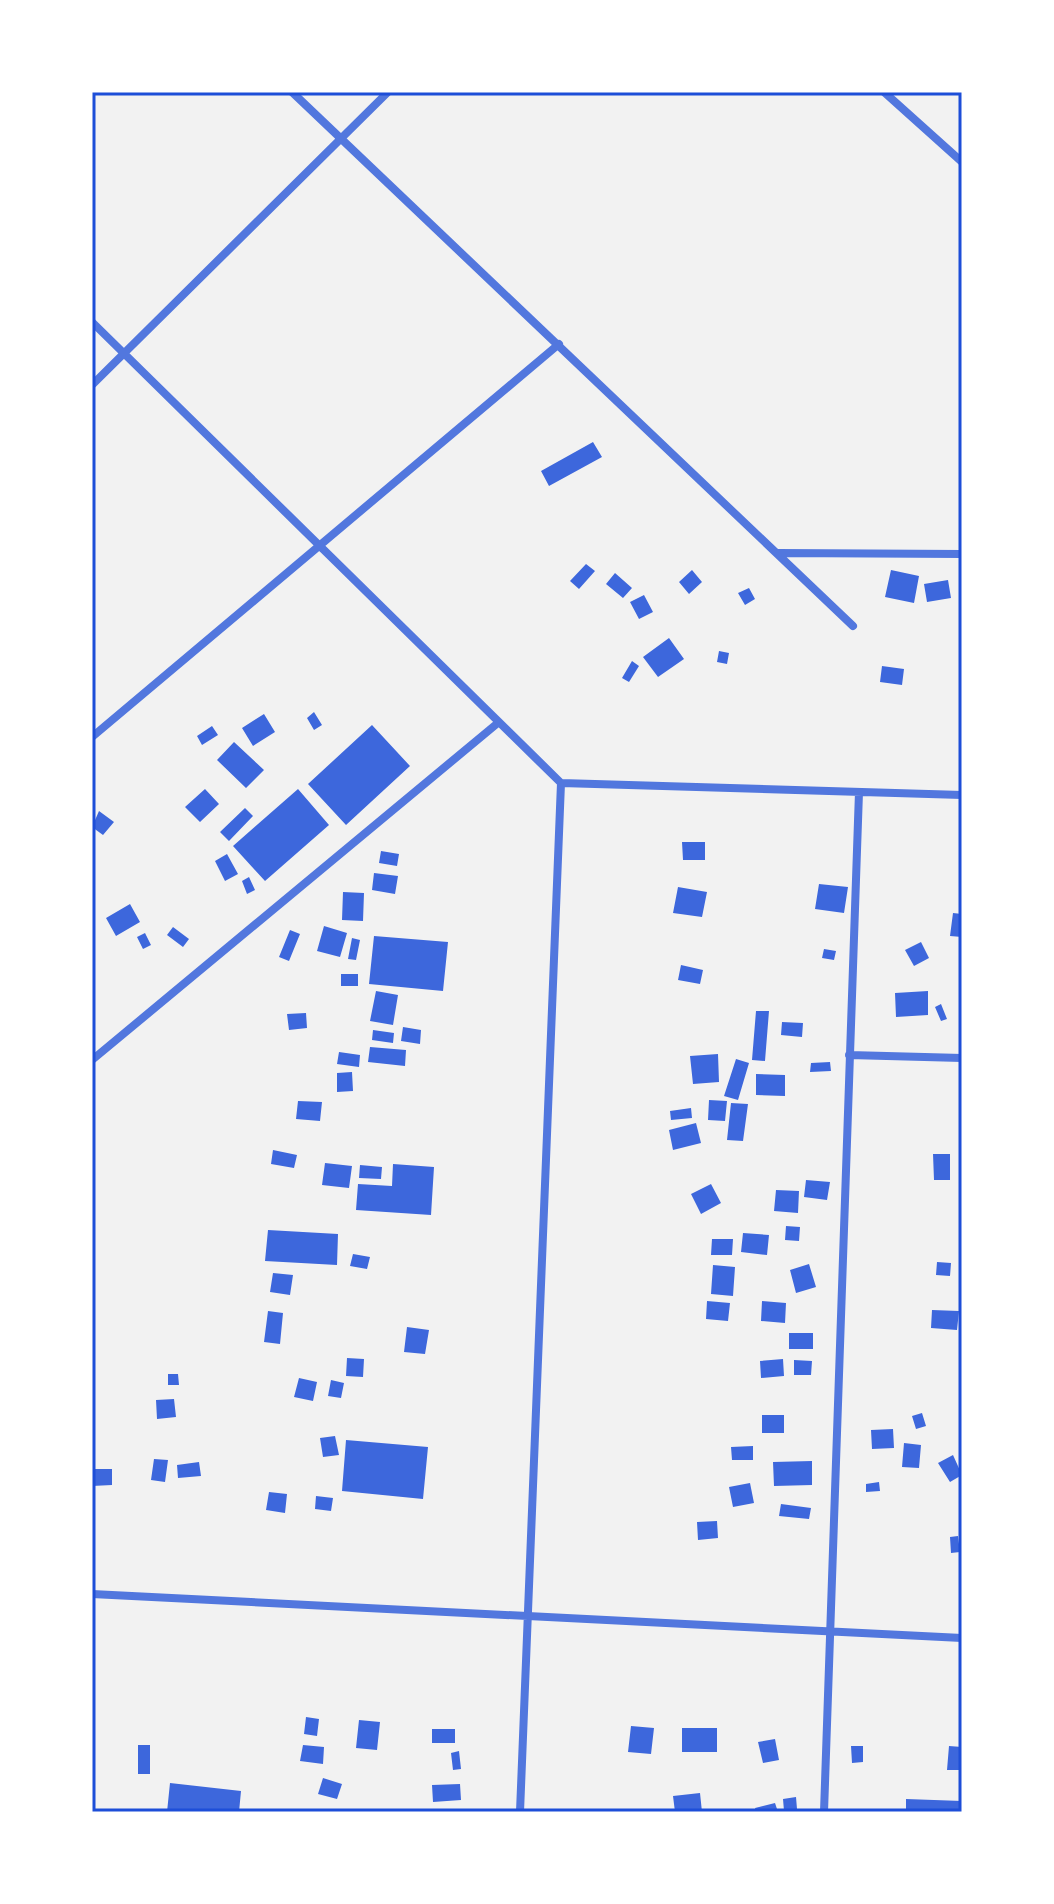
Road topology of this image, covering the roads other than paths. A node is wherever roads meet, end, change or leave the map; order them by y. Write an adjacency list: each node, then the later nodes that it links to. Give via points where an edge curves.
1 (292, 92): 4 (street)
2 (388, 92): 4 (street)
3 (884, 92): 5 (street)
4 (339, 137): 7 (street); 8 (street)
5 (962, 162)
6 (92, 322): 8 (street)
7 (559, 344): 10 (street); 11 (street)
8 (124, 354): 9 (street); 10 (street)
9 (92, 385)
10 (321, 547): 14 (street); 15 (street)
11 (778, 553): 12 (street); 13 (street)
12 (962, 554)
13 (853, 626)
14 (499, 722): 16 (street); 21 (street)
15 (92, 737)
16 (561, 783): 17 (street); 23 (street)
17 (859, 792): 18 (street); 19 (street)
18 (962, 795)
19 (849, 1055): 20 (street); 24 (street)
20 (962, 1058)
21 (92, 1060)
22 (92, 1594): 23 (street)
23 (527, 1614): 24 (street); 26 (street)
24 (829, 1632): 25 (street); 27 (street)
25 (962, 1638)
26 (520, 1812)
27 (824, 1812)

